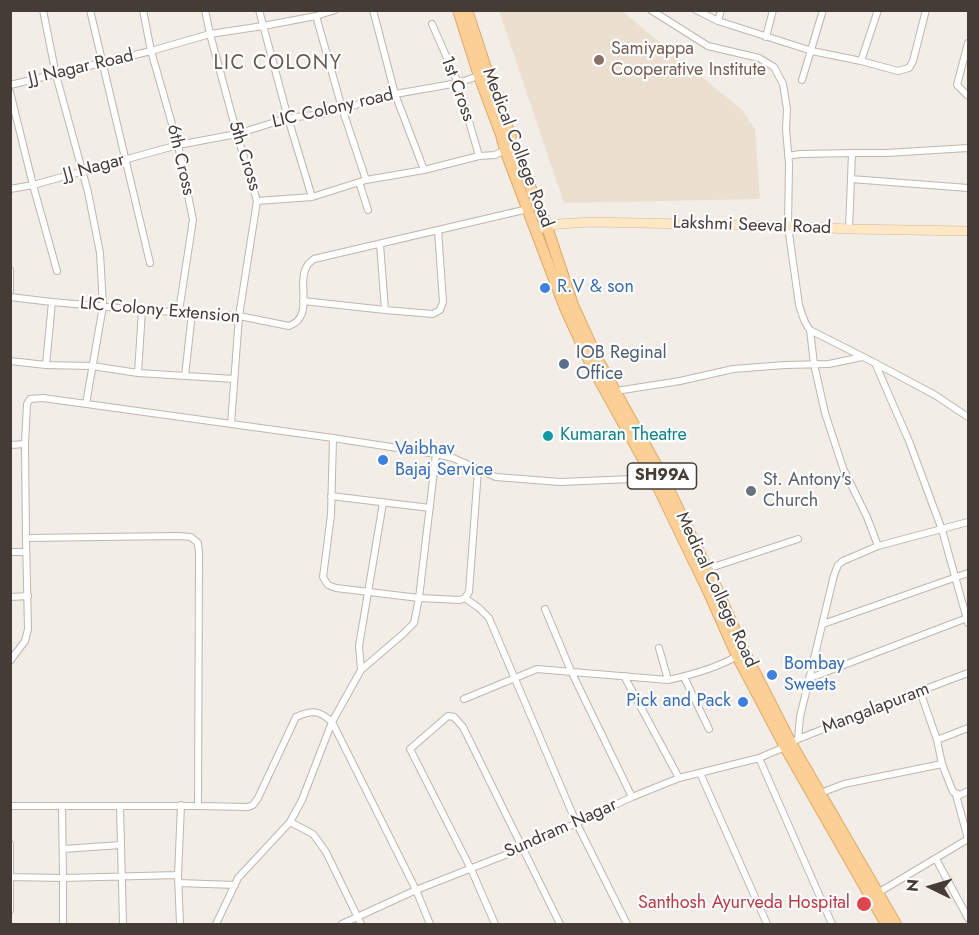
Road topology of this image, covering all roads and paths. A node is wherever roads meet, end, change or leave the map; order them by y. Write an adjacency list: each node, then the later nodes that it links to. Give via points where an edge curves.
1 (43, 10): 28 (street)
2 (90, 10): 27 (street)
3 (143, 10): 24 (street, 6th Cross)
4 (205, 10): 21 (street, 5th Cross)
5 (259, 10): 20 (street)
6 (335, 10): 17 (street, JJ Nagar Road)
7 (373, 10): 34 (street)
8 (458, 10): 29 (main road, Medical College Road / SH99A)
9 (468, 10): 29 (main road, Medical College Road / SH99A)
10 (651, 10): 44 (street, via 708,46 759,58 774,67 783,84 787,108)
11 (696, 10): 18 (street)
12 (721, 10): 18 (street)
13 (773, 10): 22 (street)
14 (823, 10): 25 (street)
15 (878, 10): 26 (street)
16 (926, 10): 26 (street, via 909,68 898,71)
17 (316, 16): 20 (street, JJ Nagar Road); 36 (street)
18 (718, 21): 22 (street)
19 (432, 24): 31 (street, 1st Cross)
20 (263, 26): 21 (street, JJ Nagar Road); 37 (street)
21 (210, 34): 24 (street, JJ Nagar Road); 38 (street, 5th Cross)
22 (766, 37): 25 (street)
23 (969, 43): 35 (street, via 957,85)
24 (151, 51): 27 (street, JJ Nagar Road); 39 (street, 6th Cross)
25 (812, 51): 26 (street); 30 (street)
26 (861, 61)
27 (102, 64): 28 (street, JJ Nagar Road); 45 (street)
28 (56, 75): 32 (street, JJ Nagar Road); 47 (street)
29 (483, 75): 31 (street, LIC Colony road); 41 (main road, Medical College Road / SH99A); 58 (main road, Medical College Road / SH99A, via 527,180)
30 (802, 80)
31 (458, 83): 34 (street, LIC Colony road); 43 (street, 1st Cross)
32 (10, 85)
33 (10, 92): 50 (street)
34 (395, 94): 36 (street, LIC Colony road); 46 (street)
35 (969, 96)
36 (342, 108): 37 (street, LIC Colony road); 49 (street)
37 (288, 118): 38 (street, LIC Colony road); 53 (street)
38 (237, 134): 39 (street, LIC Colony road); 54 (street, 5th Cross)
39 (178, 145): 45 (street, JJ Nagar); 74 (street, 6th Cross, via 194,220)
40 (969, 148): 42 (street)
41 (505, 150): 43 (street); 55 (main road, Medical College Road / SH99A)
42 (852, 153): 44 (street); 48 (street)
43 (479, 156): 46 (street)
44 (788, 156): 57 (street)
45 (126, 160): 47 (street, JJ Nagar); 63 (street)
46 (424, 170): 49 (street)
47 (81, 171): 50 (street, JJ Nagar); 70 (street, via 100,252)
48 (852, 179): 51 (street); 59 (street)
49 (362, 181): 53 (street); 56 (street)
50 (33, 185): 52 (street, JJ Nagar); 65 (street)
51 (969, 188)
52 (10, 189)
53 (312, 197): 54 (street)
54 (257, 201): 76 (street, 5th Cross)
55 (528, 209): 58 (main road, Medical College Road / SH99A); 60 (street)
56 (368, 210)
57 (788, 226): 58 (street, Lakshmi Seeval Road, via 591,222); 59 (street, Lakshmi Seeval Road); 77 (street, via 799,305)
58 (542, 229): 71 (main road, Medical College Road / SH99A)
59 (849, 229): 61 (street, Lakshmi Seeval Road)
60 (438, 230): 62 (street); 73 (street, via 440,310 433,314)
61 (969, 231)
62 (380, 244): 68 (street, via 314,260 304,274); 73 (street)
63 (150, 263)
64 (10, 270): 66 (street)
65 (57, 271)
66 (10, 291)
67 (10, 297): 69 (street, LIC Colony Extension)
68 (303, 301): 73 (street); 76 (street, LIC Colony Extension, via 303,314 296,324 289,326)
69 (52, 302): 70 (street, LIC Colony Extension); 82 (street)
70 (103, 306): 72 (street, LIC Colony Extension); 83 (street)
71 (569, 307): 87 (main road, Medical College Road / SH99A); 96 (main road, Medical College Road / SH99A, via 591,366)
72 (142, 310): 74 (street, LIC Colony Extension); 84 (street)
73 (385, 310)
74 (179, 311): 75 (street, LIC Colony Extension)
75 (192, 314): 76 (street, LIC Colony Extension); 85 (street)
76 (239, 316): 86 (street, 5th Cross)
77 (810, 330): 78 (street); 81 (street)
78 (862, 357): 80 (street); 81 (street)
79 (10, 361): 82 (street)
80 (875, 363): 89 (street); 101 (street)
81 (814, 364): 87 (street, via 733,369); 104 (street, via 843,468)
82 (46, 365): 83 (street)
83 (92, 366): 84 (street); 88 (street)
84 (138, 373): 85 (street)
85 (185, 376): 86 (street)
86 (234, 379): 90 (street, 5th Cross)
87 (616, 392): 96 (main road, Medical College Road / SH99A)
88 (86, 404): 90 (street); 92 (street, via 30,399)
89 (969, 417)
90 (231, 424): 91 (street)
91 (333, 438): 94 (street); 97 (street)
92 (25, 444): 93 (street); 102 (street)
93 (10, 445)
94 (436, 454): 95 (street); 99 (street)
95 (478, 470): 96 (street, via 496,477 560,482); 114 (street, via 469,592)
96 (658, 478): 107 (main road, Medical College Road / SH99A); 119 (main road, Medical College Road / SH99A)
97 (331, 496): 98 (street); 110 (street, via 323,577 328,585)
98 (383, 503): 99 (street); 110 (street)
99 (430, 508): 113 (street)
100 (969, 522): 101 (street)
101 (942, 530): 104 (street); 109 (street)
102 (26, 538): 106 (street); 148 (street, via 179,536 191,537 198,543)
103 (798, 538): 107 (street)
104 (878, 546): 117 (street, via 838,565)
105 (10, 552): 106 (street)
106 (26, 552): 111 (street)
107 (707, 570): 135 (main road, Medical College Road / SH99A)
108 (969, 573): 109 (street)
109 (955, 578): 116 (street); 117 (street)
110 (367, 593): 113 (street); 121 (street, via 359,646)
111 (28, 596): 112 (street); 120 (street, via 25,640)
112 (10, 597)
113 (419, 598): 114 (street); 121 (street, via 414,623)
114 (465, 598): 126 (street, via 489,618)
115 (545, 609): 122 (street)
116 (968, 621): 127 (street)
117 (823, 624): 127 (street)
118 (659, 648): 128 (street)
119 (737, 656): 125 (street); 135 (main road, Medical College Road / SH99A)
120 (10, 661)
121 (361, 670): 131 (street)
122 (571, 671): 124 (street); 126 (street, via 537,669); 143 (street)
123 (969, 674): 129 (street, Mangalapuram)
124 (624, 676): 128 (street); 139 (street)
125 (684, 677): 128 (street); 133 (street)
126 (514, 678): 130 (street); 150 (street)
127 (810, 678): 135 (street)
128 (668, 680)
129 (920, 691): 134 (street); 135 (street, Mangalapuram)
130 (464, 699)
131 (332, 722): 148 (street, via 316,712 296,717 253,805); 149 (street); 164 (street)
132 (969, 728): 134 (street)
133 (709, 729)
134 (937, 740): 137 (street)
135 (791, 743): 136 (street, Sundram Nagar); 141 (main road, Medical College Road / SH99A)
136 (759, 759): 138 (street, Sundram Nagar); 180 (street)
137 (942, 764): 141 (street, via 844,784); 142 (street)
138 (700, 773): 139 (street, Sundram Nagar); 179 (street)
139 (679, 778): 143 (street, Sundram Nagar)
140 (969, 791): 142 (street)
141 (816, 795): 165 (main road, Medical College Road / SH99A)
142 (956, 795): 151 (street)
143 (632, 797): 150 (street, Sundram Nagar)
144 (181, 805): 147 (street); 148 (street); 158 (street)
145 (10, 806): 146 (street)
146 (62, 806): 147 (street); 155 (street)
147 (120, 806): 153 (street)
148 (198, 806)
149 (290, 822): 163 (street); 167 (street, via 313,834 326,852)
150 (576, 822): 154 (street, Sundram Nagar); 178 (street)
151 (968, 839): 156 (street)
152 (10, 844): 160 (street)
153 (121, 845): 155 (street); 159 (street)
154 (523, 848): 157 (street, Sundram Nagar); 157 (street, via 463,727 448,716 410,749); 177 (street)
155 (63, 849): 161 (street)
156 (936, 859): 165 (street); 168 (street)
157 (471, 869): 164 (street, Sundram Nagar); 176 (street)
158 (178, 875): 159 (street); 162 (street)
159 (121, 876): 161 (street); 170 (street)
160 (11, 877): 161 (street); 166 (street)
161 (63, 878): 169 (street)
162 (178, 883): 163 (street); 171 (street)
163 (235, 885): 172 (street)
164 (416, 890): 167 (street, Sundram Nagar); 175 (street)
165 (873, 895): 181 (main road, Medical College Road / SH99A); 182 (main road, Medical College Road / SH99A)
166 (10, 910)
167 (358, 917): 173 (street, Sundram Nagar); 174 (street)
168 (969, 918)
169 (63, 924)
170 (123, 924)
171 (180, 924)
172 (216, 924)
173 (342, 924)
174 (361, 924)
175 (430, 924)
176 (495, 924)
177 (560, 924)
178 (627, 924)
179 (767, 924)
180 (832, 924)
181 (886, 924)
182 (896, 924)

